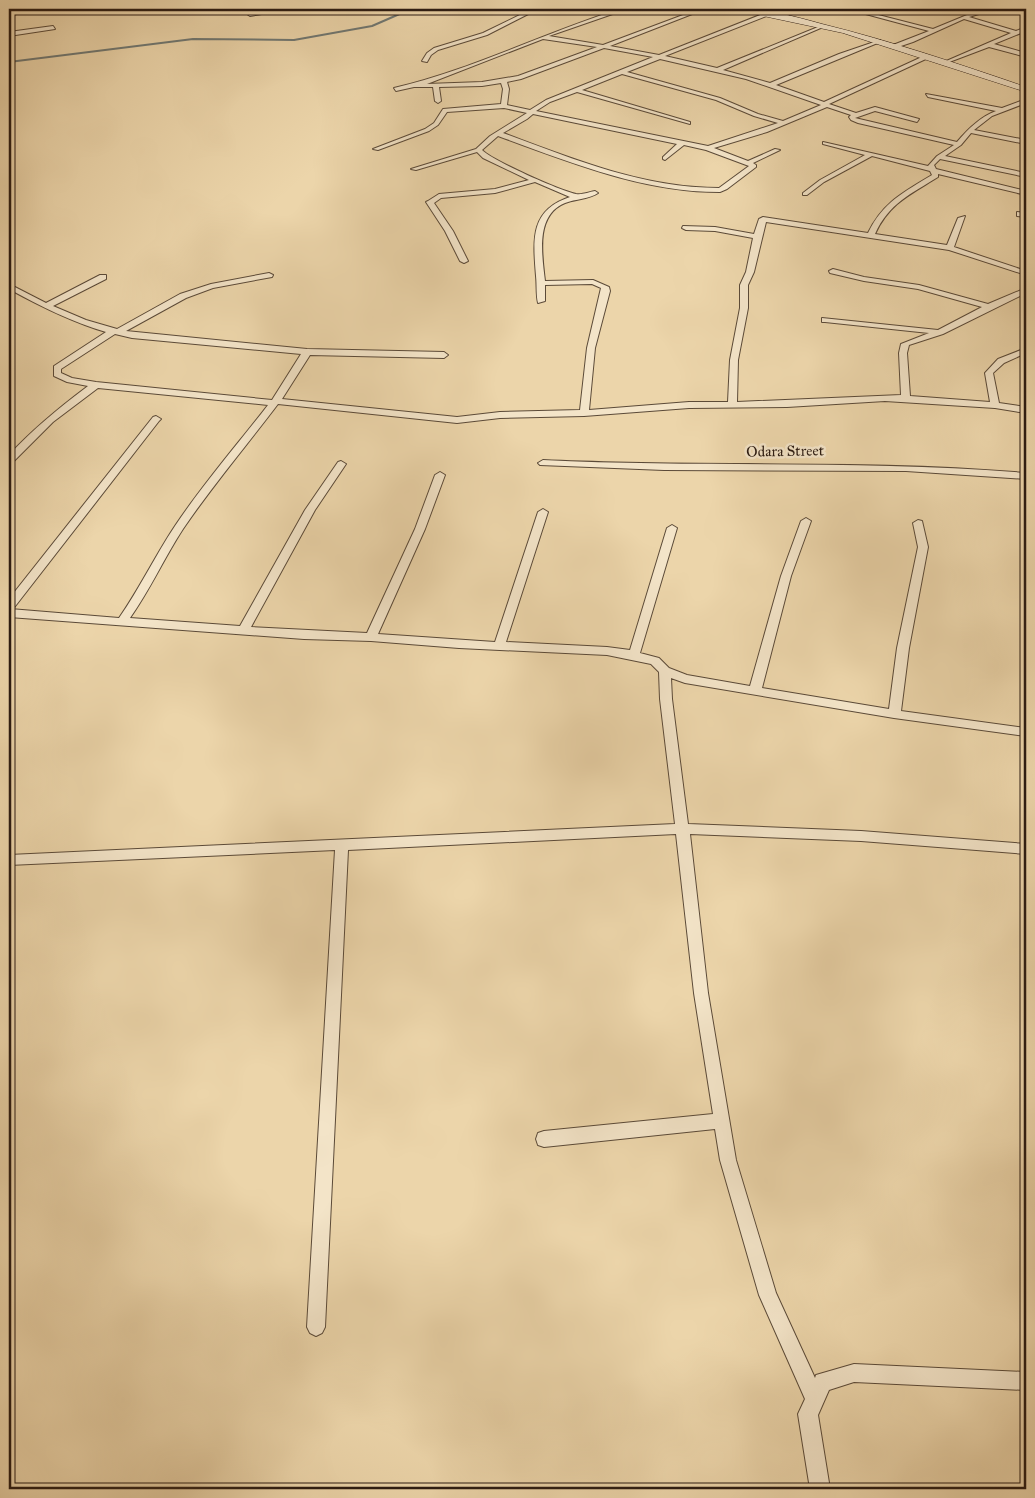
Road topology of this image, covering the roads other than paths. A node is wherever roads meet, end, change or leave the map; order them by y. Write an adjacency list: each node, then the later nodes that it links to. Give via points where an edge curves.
1 (54, 9): 13 (street)
2 (143, 9): 12 (street)
3 (290, 9): 14 (street)
4 (535, 9): 31 (street, via 485,34 431,51)
5 (624, 9): 23 (street)
6 (704, 9): 26 (street)
7 (735, 9): 15 (street)
8 (789, 9): 15 (street)
9 (850, 9): 20 (street)
10 (950, 9): 16 (street)
11 (994, 9): 16 (street)
12 (176, 12)
13 (9, 14)
14 (250, 14)
15 (769, 14): 18 (street); 29 (street)
16 (974, 15): 17 (street)
17 (964, 17): 20 (street); 21 (street)
18 (821, 26): 24 (street); 33 (street)
19 (53, 28): 22 (street)
20 (935, 31): 27 (street)
21 (1022, 32): 25 (street)
22 (9, 34)
23 (542, 37): 26 (street); 37 (street)
24 (878, 41): 27 (street); 36 (street)
25 (990, 45): 28 (street); 32 (street)
26 (601, 46): 29 (street); 35 (street)
27 (895, 46): 30 (street)
28 (1026, 55)
29 (662, 56): 33 (street); 34 (street)
30 (926, 57): 32 (street); 45 (street)
31 (425, 62)
32 (946, 63): 41 (street)
33 (718, 70): 36 (street)
34 (622, 72): 40 (street); 52 (street, via 718,99)
35 (504, 81): 38 (street); 46 (street)
36 (770, 85): 45 (street)
37 (416, 86): 38 (street); 39 (street)
38 (436, 86): 43 (street)
39 (396, 89)
40 (577, 90): 48 (street, via 548,101); 51 (street)
41 (1026, 90)
42 (928, 95): 47 (street)
43 (438, 101)
44 (1026, 101): 47 (street)
45 (824, 105): 49 (street); 52 (street)
46 (504, 106): 48 (street); 60 (street, via 445,110 436,124 427,130)
47 (1001, 110): 53 (street)
48 (533, 112): 54 (street); 57 (street)
49 (856, 115): 50 (street, via 874,109); 58 (street, via 852,118 860,122)
50 (917, 120)
51 (688, 123)
52 (783, 123): 59 (street)
53 (969, 131): 55 (street); 58 (street)
54 (499, 134): 61 (street); 66 (street, via 591,168 640,181 708,190 726,188 754,168)
55 (1026, 142)
56 (825, 143): 63 (street)
57 (682, 144): 59 (street); 65 (street)
58 (959, 144): 64 (street)
59 (708, 148): 66 (street)
60 (376, 149)
61 (478, 150): 67 (street); 72 (street, via 486,157)
62 (777, 150): 66 (street)
63 (871, 154): 68 (street); 74 (street)
64 (939, 157): 68 (street, via 931,166); 69 (street)
65 (665, 158)
66 (749, 163)
67 (414, 169)
68 (934, 170): 75 (street); 79 (street, via 936,176 882,212)
69 (1006, 170): 70 (street); 71 (street)
70 (1026, 171)
71 (1026, 176)
72 (536, 180): 76 (street); 82 (street, via 495,191 439,196 430,202)
73 (595, 193): 76 (street)
74 (805, 194)
75 (1026, 194)
76 (577, 197): 87 (street, via 557,204 549,210 542,223 538,246)
77 (962, 218): 81 (street)
78 (686, 228): 80 (street, via 715,229)
79 (871, 235): 80 (street, via 763,220); 81 (street)
80 (757, 237): 102 (street, via 744,285)
81 (950, 248): 84 (street)
82 (464, 261)
83 (833, 271): 92 (street, via 919,287)
84 (1026, 273)
85 (269, 275): 94 (street, via 211,286 183,296)
86 (103, 277): 91 (street)
87 (541, 283): 90 (street); 105 (street, via 593,282 605,287 605,299 591,348)
88 (9, 286): 91 (street)
89 (1026, 290): 92 (street)
90 (541, 301)
91 (46, 306): 94 (street)
92 (989, 307): 95 (street)
93 (825, 320): 95 (street)
94 (116, 332): 97 (street); 99 (street, via 57,368 57,374 70,380)
95 (940, 332): 100 (street, via 905,344 902,353)
96 (1026, 350): 103 (street, via 993,367 990,373)
97 (307, 352): 98 (street); 101 (street)
98 (444, 356)
99 (96, 385): 101 (street); 107 (street, via 64,408)
100 (906, 398): 102 (street); 103 (street)
101 (275, 402): 105 (street, via 458,420); 118 (street, via 164,548 143,591)
102 (732, 404): 105 (street)
103 (994, 405): 104 (street)
104 (1026, 410)
105 (584, 412)
106 (156, 419): 116 (street)
107 (9, 461)
108 (543, 463): 111 (street, Odara Street, via 612,468 878,466)
109 (341, 464): 119 (street, via 310,510)
110 (440, 475): 120 (street, via 420,529)
111 (1026, 476)
112 (543, 512): 121 (street)
113 (806, 521): 124 (street, via 784,585)
114 (918, 523): 125 (street, via 923,547)
115 (672, 528): 122 (street)
116 (9, 606)
117 (9, 613): 118 (street)
118 (122, 622): 119 (street)
119 (243, 631): 120 (street)
120 (370, 637): 121 (street)
121 (499, 646): 122 (street)
122 (634, 655): 123 (street, via 655,661)
123 (665, 671): 124 (street, via 685,679); 127 (street)
124 (755, 691): 125 (street)
125 (894, 714): 126 (street)
126 (1026, 732)
127 (682, 829): 128 (street); 129 (street, via 861,836); 131 (street, via 701,993)
128 (342, 844): 130 (street); 133 (street)
129 (1026, 849)
130 (9, 860)
131 (722, 1122): 132 (street); 135 (street, via 728,1160 768,1295)
132 (544, 1139)
133 (316, 1327)
134 (1026, 1381): 135 (street, via 854,1373 823,1382)
135 (815, 1400): 136 (street, via 808,1414)
136 (820, 1489)

